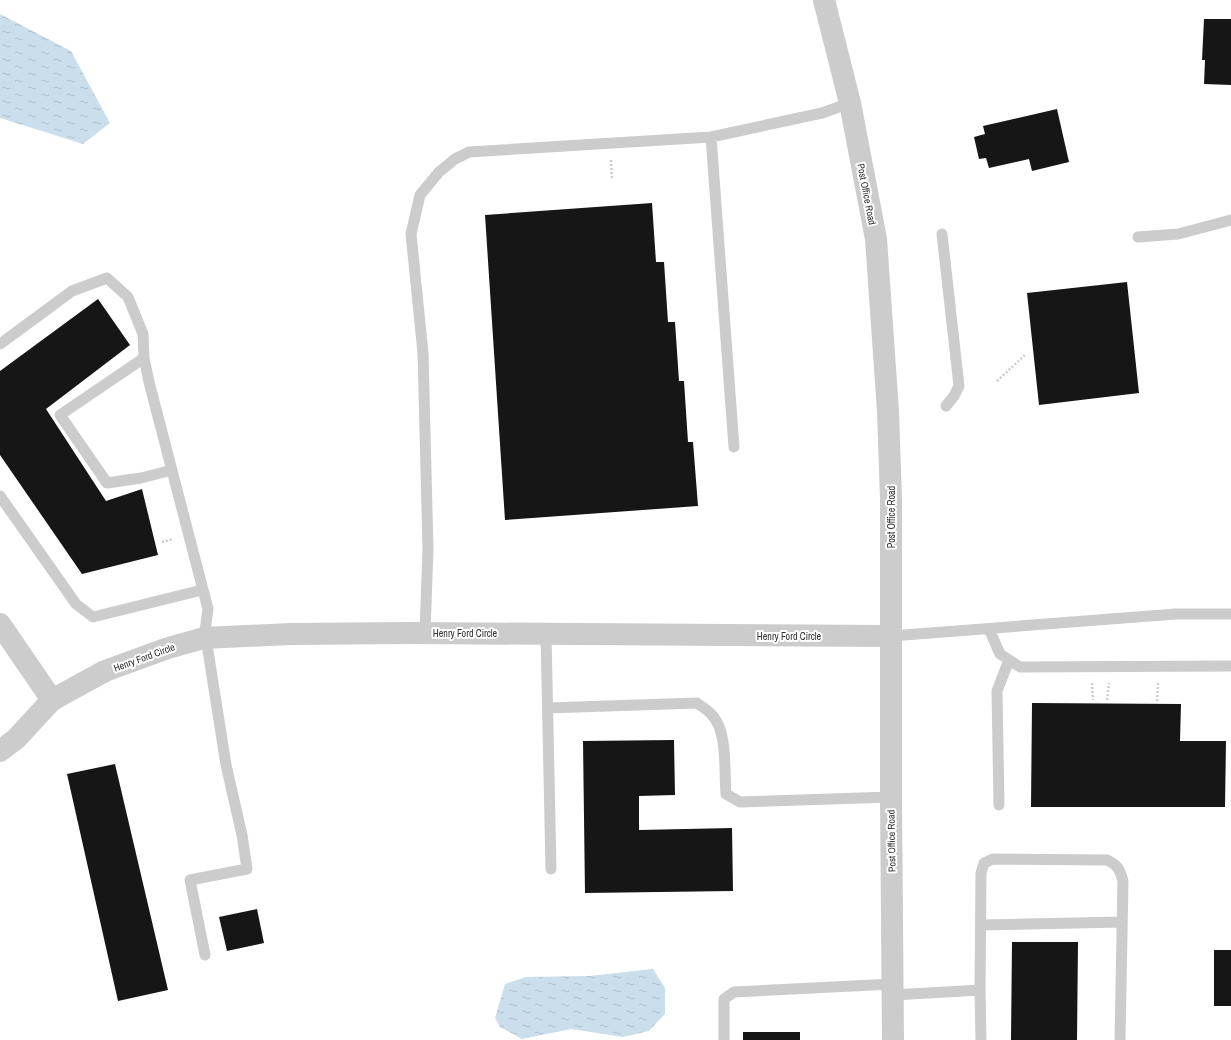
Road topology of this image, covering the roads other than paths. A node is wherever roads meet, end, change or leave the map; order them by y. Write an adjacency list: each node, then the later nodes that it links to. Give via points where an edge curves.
1 (824, 0): 2 (street, Post Office Road)
2 (850, 103): 3 (lane, via 822,113); 19 (street, Post Office Road, via 876,239 888,411)
3 (711, 137): 10 (lane); 17 (lane, via 469,152 438,172 420,195 411,234 423,353 428,548)
4 (1231, 220): 6 (lane, via 1178,234)
5 (942, 234): 9 (lane, via 959,386)
6 (1138, 237)
7 (0, 344): 8 (lane, via 72,291 107,278 128,297 143,334)
8 (144, 358): 11 (lane); 11 (lane, via 60,415 107,483)
9 (946, 406)
10 (734, 447)
11 (172, 470): 13 (lane)
12 (0, 496): 13 (lane, via 76,604 93,616)
13 (202, 590): 20 (lane, via 208,609)
14 (1231, 614): 16 (lane, via 1176,614)
15 (0, 624): 23 (street)
16 (988, 629): 19 (lane); 21 (lane, via 1000,654)
17 (425, 633): 18 (street, Henry Ford Circle); 20 (street, Henry Ford Circle, via 290,634)
18 (546, 634): 19 (street, Henry Ford Circle); 24 (lane)
19 (891, 636): 26 (street, Post Office Road)
20 (205, 638): 23 (street, Henry Ford Circle, via 168,648 105,671); 31 (lane, via 226,765 247,869 190,880)
21 (1009, 660): 22 (lane, via 1020,667); 27 (lane, via 997,691)
22 (1231, 666)
23 (52, 700): 25 (street, Henry Ford Circle, via 16,739)
24 (548, 708): 26 (lane, via 698,703 713,715 719,727 723,745 726,794 740,802); 28 (lane)
25 (0, 751)
26 (891, 797): 32 (street, Post Office Road)
27 (999, 805)
28 (551, 869)
29 (1122, 922): 30 (lane); 30 (lane, via 1123,881 1115,864 1106,860 993,859 984,863 981,873); 37 (lane)
30 (981, 924): 33 (lane)
31 (205, 955)
32 (893, 989): 33 (lane); 34 (lane, via 734,992 724,999); 35 (street, Post Office Road)
33 (980, 990): 36 (lane)
34 (724, 1040)
35 (893, 1040)
36 (981, 1040)
37 (1120, 1040)

